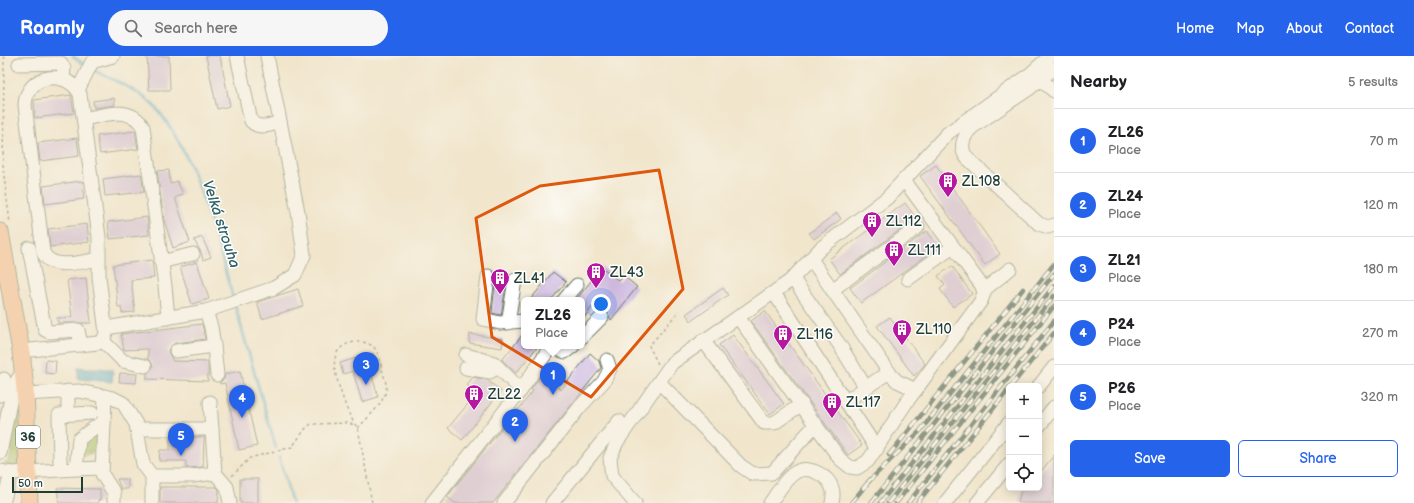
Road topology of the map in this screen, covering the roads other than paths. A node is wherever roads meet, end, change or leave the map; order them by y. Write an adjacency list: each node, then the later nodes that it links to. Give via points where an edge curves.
1 (113, 56): 9 (lane, via 95,61)
2 (237, 56): 12 (lane, via 251,121 261,126)
3 (267, 56): 12 (lane)
4 (1050, 56): 13 (lane, via 1028,76 955,126)
5 (19, 64): 7 (lane, via 62,64)
6 (1054, 68): 8 (lane)
7 (63, 78): 9 (lane); 20 (lane, via 48,77 38,81 29,90 25,102 42,248 46,258 56,263)
8 (1040, 80): 10 (lane); 14 (lane, via 970,129 964,140 963,150 967,158 1039,224 1048,227)
9 (78, 90): 11 (lane)
10 (1054, 91)
11 (84, 119): 20 (lane, via 99,237); 22 (lane, via 120,113 137,119 143,127)
12 (280, 122): 33 (lane, via 305,252 295,275 274,288)
13 (904, 180): 17 (lane); 21 (lane, via 883,202 824,246)
14 (1054, 225)
15 (918, 227): 29 (lane)
16 (5, 230): 47 (main road, 36)
17 (953, 246): 26 (lane); 30 (lane)
18 (29, 248): 42 (lane, via 45,330 78,330)
19 (193, 254): 22 (lane)
20 (99, 259): 40 (lane)
21 (811, 259): 25 (lane); 29 (lane)
22 (161, 262): 36 (lane)
23 (1010, 269): 30 (lane)
24 (488, 276): 38 (lane, via 482,318)
25 (793, 279): 31 (lane); 61 (lane, via 839,344)
26 (908, 279)
27 (515, 280): 38 (lane)
28 (577, 285): 32 (lane)
29 (832, 290): 56 (lane)
30 (984, 290): 64 (lane, via 981,301)
31 (774, 293): 35 (lane); 68 (lane)
32 (567, 297)
33 (206, 311): 36 (lane); 43 (lane)
34 (602, 317): 39 (lane)
35 (738, 317): 41 (lane); 70 (lane)
36 (168, 318): 40 (lane)
37 (521, 321): 38 (lane)
38 (508, 323)
39 (585, 334)
40 (104, 335): 42 (lane, via 98,343); 51 (lane, via 123,361)
41 (703, 340): 58 (lane, via 676,359); 70 (lane, via 764,423 774,423)
42 (81, 345): 47 (lane)
43 (214, 346): 48 (lane); 57 (lane)
44 (549, 349): 63 (lane)
45 (558, 349): 46 (lane, via 565,352)
46 (569, 349)
47 (21, 351): 55 (main road, 36)
48 (176, 351)
49 (466, 355): 52 (lane, via 490,361)
50 (607, 360): 97 (lane, via 610,369 604,381 579,408)
51 (145, 366)
52 (498, 367): 54 (lane, via 490,372); 63 (lane)
53 (1054, 367): 60 (lane)
54 (466, 368)
55 (23, 371): 65 (main road, 36); 82 (lane, via 14,383 11,393)
56 (889, 372): 61 (lane); 64 (lane, via 898,381)
57 (216, 375)
58 (662, 378): 77 (lane, via 741,466 753,474 767,474 777,468); 99 (lane, via 617,442 610,458 612,476)
59 (4, 379): 66 (lane)
60 (1041, 383)
61 (866, 388): 68 (lane)
62 (71, 390): 65 (lane); 67 (lane); 73 (lane)
63 (521, 390): 96 (lane)
64 (916, 390): 81 (lane)
65 (25, 394): 88 (main road, 36)
66 (0, 396)
67 (105, 396): 76 (lane); 79 (lane, via 126,406)
68 (846, 401): 81 (lane)
69 (210, 402): 80 (lane)
70 (802, 404): 77 (lane)
71 (1054, 407): 75 (lane)
72 (92, 413): 73 (lane)
73 (71, 414): 83 (lane, via 62,414 58,417)
74 (619, 421): 98 (lane)
75 (1042, 422)
76 (104, 423): 84 (lane, via 79,439); 85 (lane)
77 (816, 424): 81 (lane, via 840,459 850,467 862,466)
78 (1006, 427): 102 (lane)
79 (137, 429): 80 (lane); 90 (lane, via 143,464)
80 (212, 429): 89 (lane)
81 (877, 449)
82 (0, 453)
83 (60, 462)
84 (76, 468): 85 (lane); 88 (lane)
85 (102, 468): 93 (lane, via 102,477 114,493)
86 (1006, 468): 103 (lane)
87 (6, 472): 88 (lane); 91 (lane)
88 (29, 472): 92 (main road, 36)
89 (215, 473): 90 (lane); 95 (lane, via 225,482)
90 (152, 476): 94 (lane)
91 (3, 503)
92 (29, 503)
93 (114, 503)
94 (152, 503)
95 (230, 503)
96 (432, 503)
97 (504, 503)
98 (552, 503)
99 (634, 503)
100 (770, 503): 101 (lane, via 791,476 805,470 821,475 830,483 833,488)
101 (832, 503)
102 (945, 503)
103 (978, 503)

